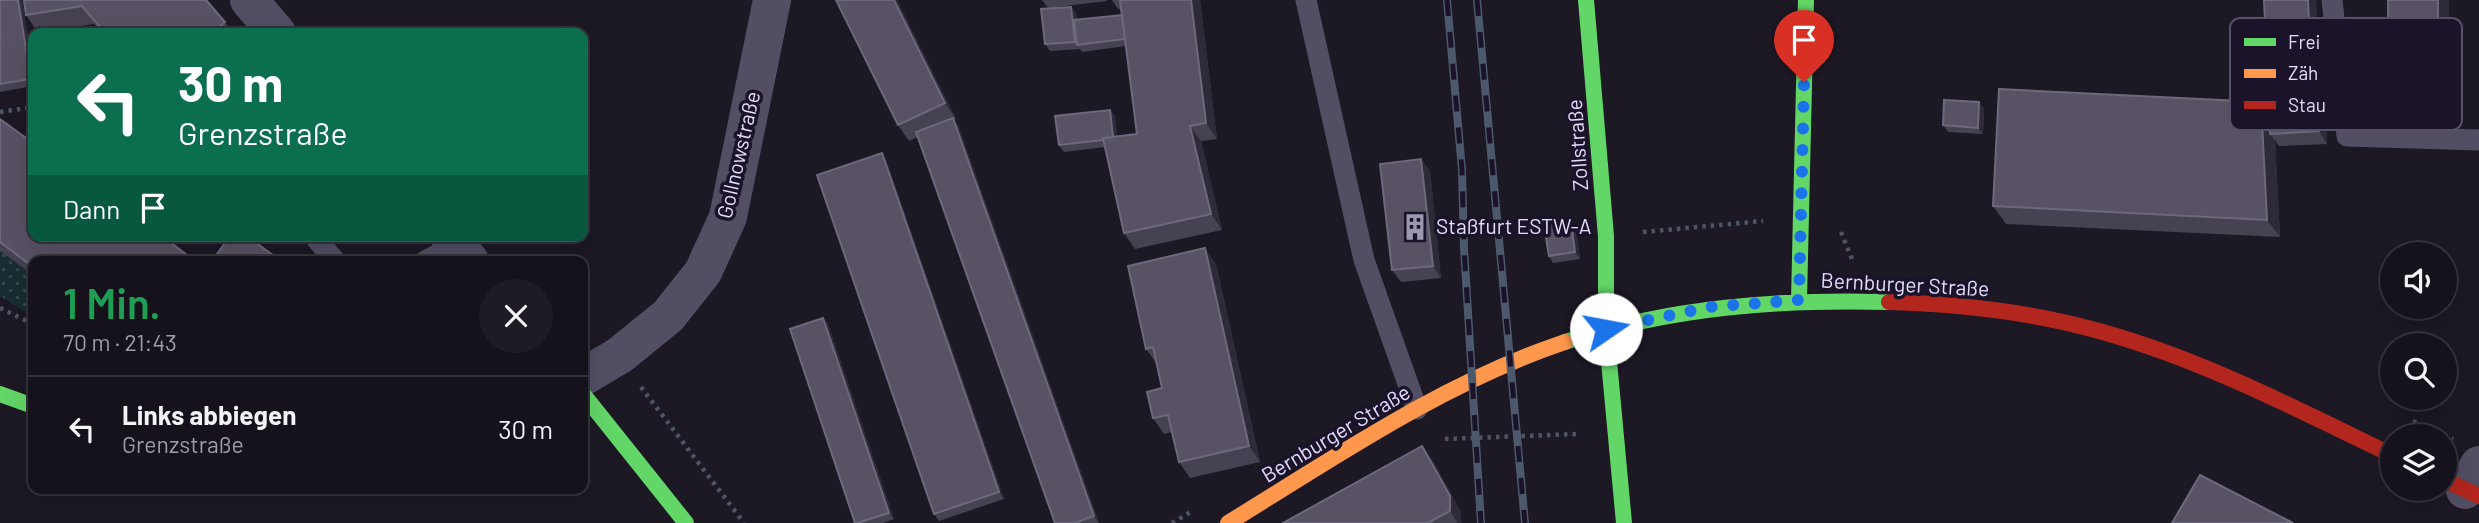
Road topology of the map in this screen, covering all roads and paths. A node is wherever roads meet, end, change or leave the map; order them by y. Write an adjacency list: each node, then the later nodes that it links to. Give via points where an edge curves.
1 (249, 0): 8 (street)
2 (772, 0): 19 (street, Gollnowstraße, via 728,218 696,281 668,316)
3 (1306, 0): 24 (lane, via 1364,260)
4 (1587, 0): 18 (main road, Zollstraße, via 1606,236)
5 (1806, 0): 15 (main road)
6 (2332, 0): 7 (lane)
7 (2334, 18)
8 (273, 28)
9 (28, 108): 10 (path)
10 (0, 112)
11 (2346, 130): 12 (lane, via 2347,136)
12 (2479, 140)
13 (319, 242): 14 (lane)
14 (331, 256)
15 (1799, 300): 18 (main road, Bernburger Straße, via 1709,307); 26 (main road, Bernburger Straße, via 1910,302 2010,313 2115,336 2250,386)
16 (0, 308): 17 (path)
17 (28, 322)
18 (1606, 329): 24 (main road, Bernburger Straße, via 1472,379); 25 (main road, Zollstraße)
19 (620, 355): 20 (street, Gollnowstraße); 28 (path, via 651,403)
20 (588, 374)
21 (0, 394): 23 (main road)
22 (588, 400): 27 (main road)
23 (28, 404)
24 (1417, 409): 25 (path, via 1430,440); 29 (main road, Bernburger Straße)
25 (1616, 432): 30 (main road, Zollstraße)
26 (2380, 448)
27 (687, 523)
28 (744, 523)
29 (1228, 523)
30 (1624, 523)

